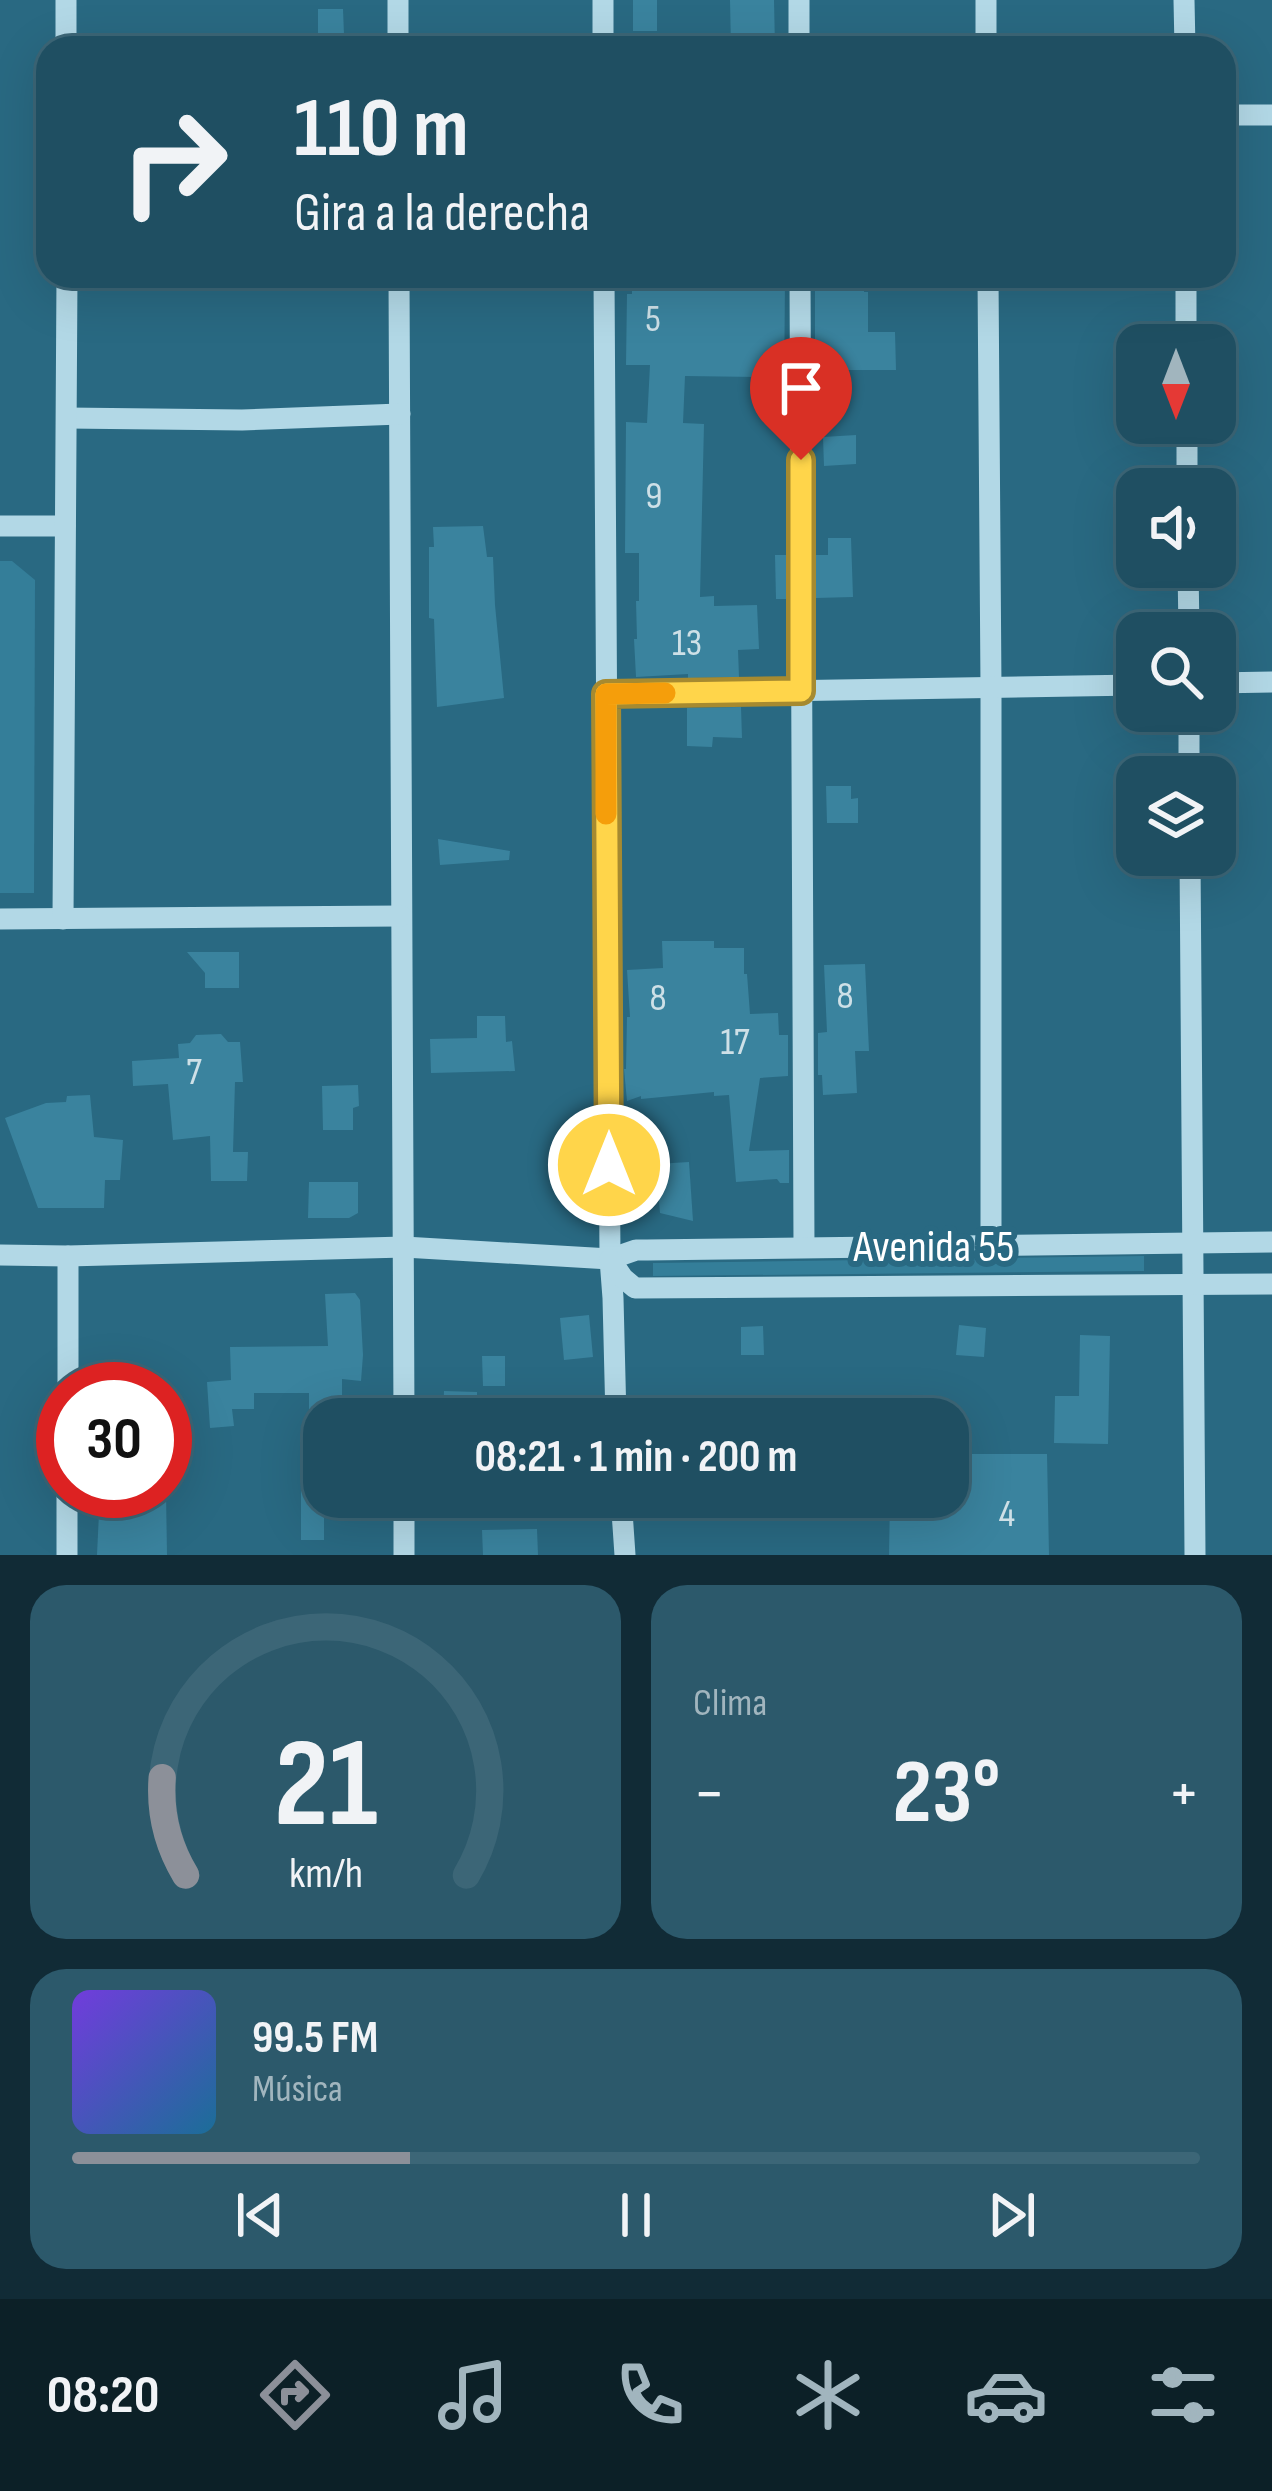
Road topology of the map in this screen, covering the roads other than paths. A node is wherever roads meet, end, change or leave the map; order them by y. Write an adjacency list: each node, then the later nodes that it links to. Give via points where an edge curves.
1 (65, 0): 7 (street)
2 (398, 0): 8 (street)
3 (603, 0): 9 (street)
4 (799, 0): 10 (street)
5 (986, 0): 11 (street)
6 (1184, 0): 12 (street)
7 (66, 36)
8 (398, 36)
9 (603, 36)
10 (800, 36)
11 (986, 36)
12 (1185, 36)
13 (1236, 115): 14 (street)
14 (1272, 115)
15 (67, 288): 23 (street)
16 (399, 288): 22 (street)
17 (604, 288): 31 (street)
18 (800, 288): 30 (street)
19 (988, 288): 29 (street)
20 (1186, 288): 21 (street)
21 (1186, 324)
22 (400, 413): 23 (street); 33 (street)
23 (67, 418): 25 (street)
24 (0, 526): 25 (street)
25 (65, 526): 34 (street)
26 (1272, 682): 27 (street)
27 (1236, 683)
28 (1116, 685): 29 (street)
29 (992, 688): 30 (street); 38 (street)
30 (801, 691): 31 (street); 40 (street)
31 (606, 694): 43 (street)
32 (1190, 876): 36 (street)
33 (401, 916): 34 (street); 39 (street)
34 (63, 919): 35 (street)
35 (0, 920)
36 (1192, 1242): 37 (street, Avenida 55); 38 (street, Avenida 55); 45 (street)
37 (1272, 1242)
38 (991, 1244): 40 (street, Avenida 55)
39 (404, 1247): 42 (street, Avenida 55); 43 (street, Avenida 55); 47 (street)
40 (805, 1247): 43 (street, Avenida 55, via 636,1250)
41 (0, 1255): 42 (street, Avenida 55)
42 (68, 1256): 46 (street)
43 (610, 1259): 45 (street, Avenida 55, via 635,1288); 48 (street)
44 (1272, 1284): 45 (street, Avenida 55)
45 (1193, 1285): 55 (street)
46 (68, 1362)
47 (404, 1398)
48 (615, 1398)
49 (68, 1518): 52 (street)
50 (404, 1518): 53 (street)
51 (623, 1518): 54 (street)
52 (68, 1555)
53 (404, 1555)
54 (626, 1555)
55 (1195, 1555)

